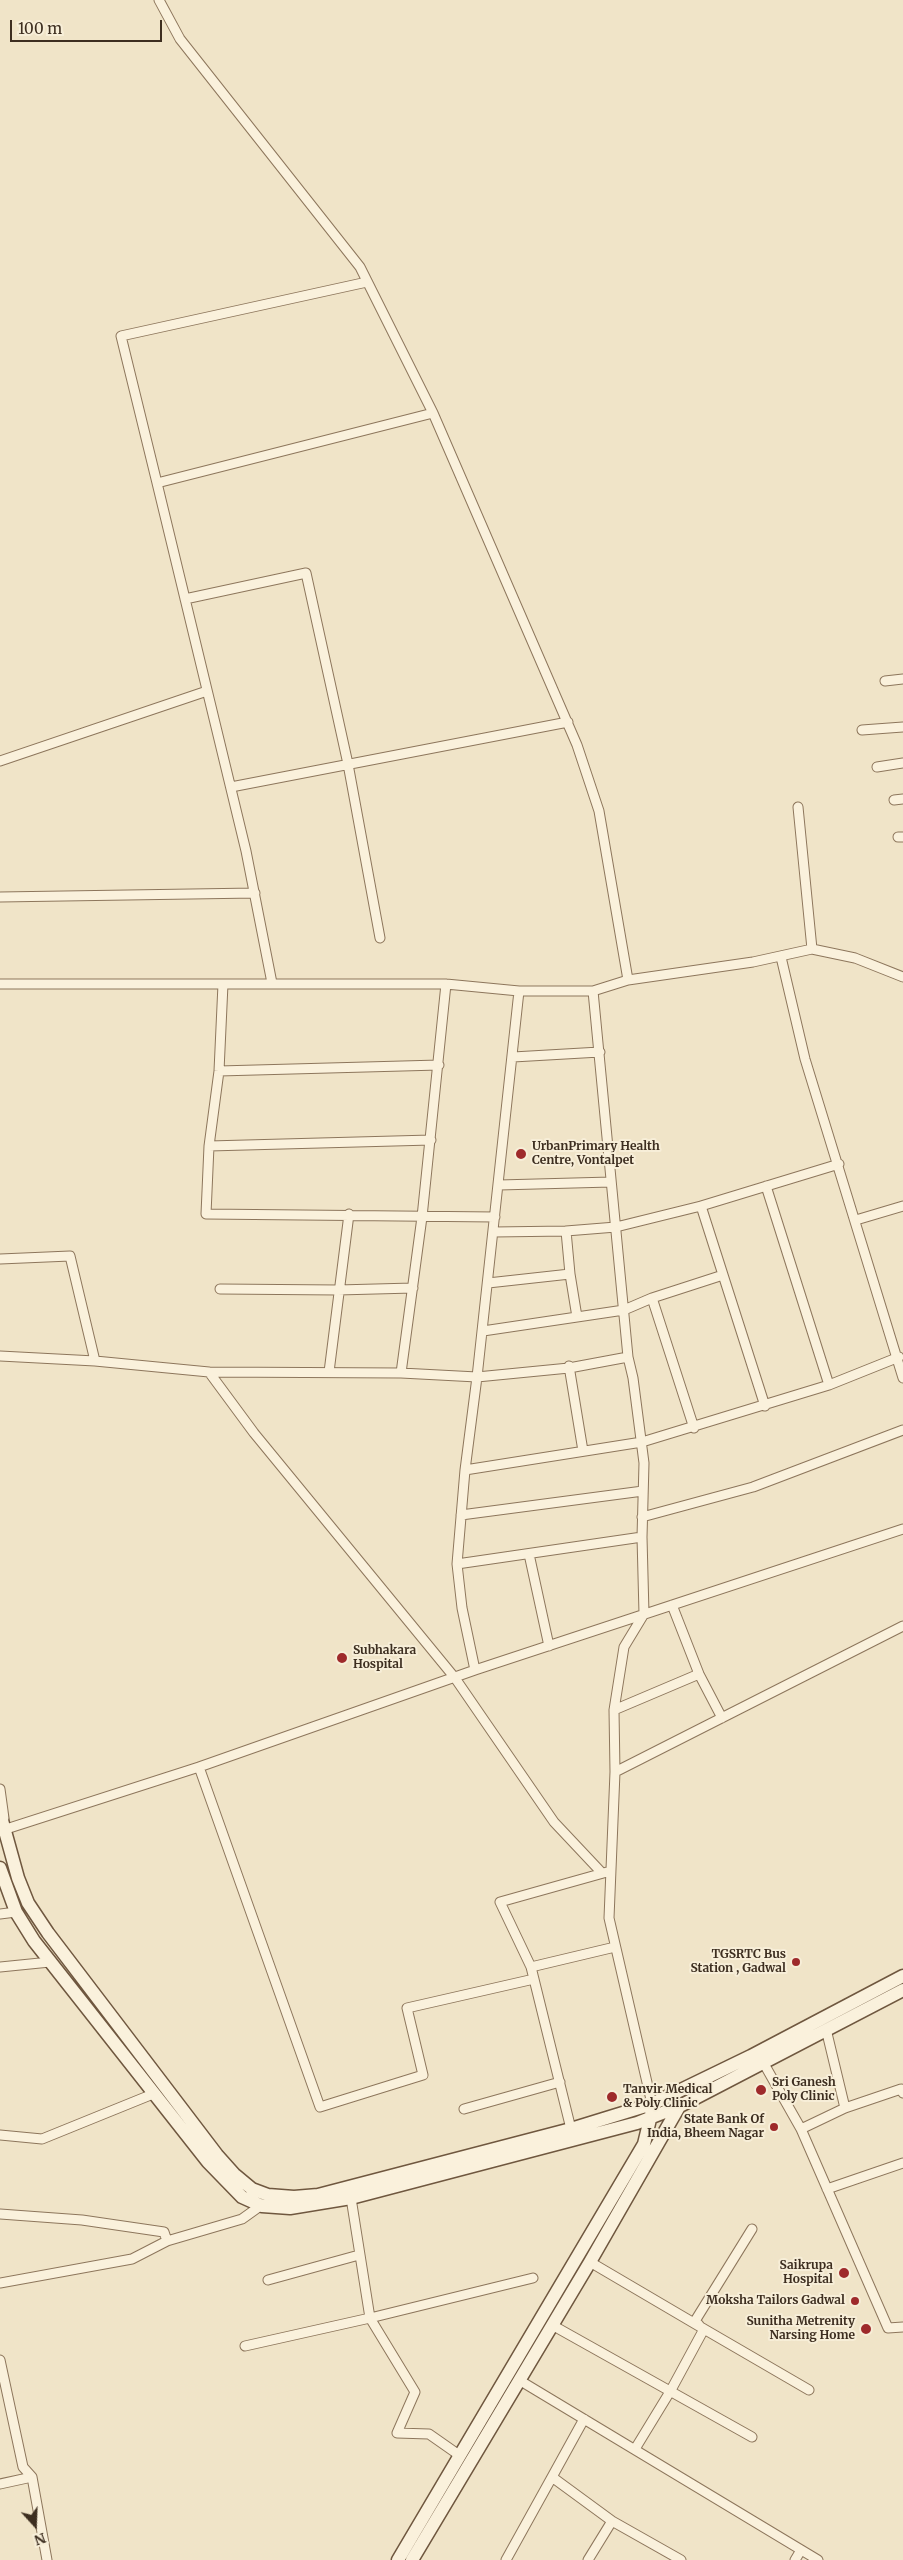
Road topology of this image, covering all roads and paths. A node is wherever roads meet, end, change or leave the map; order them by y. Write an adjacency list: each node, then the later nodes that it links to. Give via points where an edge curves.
1 (159, 0): 2 (street, via 180,39 360,266)
2 (367, 282): 3 (street); 4 (street, via 121,336)
3 (433, 413): 4 (street); 9 (street)
4 (157, 483): 5 (street)
5 (185, 599): 8 (street); 14 (street, via 306,573)
6 (903, 679): 7 (street)
7 (885, 681)
8 (207, 691): 12 (street); 16 (street)
9 (568, 722): 14 (street); 24 (street, via 599,811)
10 (903, 726): 11 (street)
11 (862, 730)
12 (0, 761)
13 (903, 763): 15 (street)
14 (348, 764): 16 (street); 20 (street)
15 (877, 768)
16 (231, 787): 18 (street)
17 (798, 806): 21 (street)
18 (255, 893): 19 (street); 25 (street)
19 (0, 897)
20 (380, 938)
21 (812, 949): 22 (street); 23 (street, via 855,958)
22 (781, 956): 24 (street); 37 (street, via 806,1059)
23 (903, 978)
24 (628, 980): 30 (street)
25 (272, 983): 27 (street); 28 (street)
26 (0, 984): 27 (street)
27 (223, 984): 34 (street)
28 (446, 984): 29 (street); 33 (street)
29 (519, 991): 30 (street); 32 (street)
30 (593, 991): 31 (street)
31 (600, 1052): 32 (street); 38 (street)
32 (513, 1057): 39 (street)
33 (439, 1065): 34 (street); 35 (street)
34 (219, 1070): 36 (street)
35 (431, 1140): 36 (street); 44 (street)
36 (209, 1146): 43 (street, via 206,1214)
37 (838, 1164): 40 (street); 46 (street)
38 (610, 1182): 39 (street); 47 (street)
39 (499, 1185): 45 (street)
40 (766, 1186): 41 (street); 71 (street)
41 (701, 1206): 47 (street); 52 (street)
42 (903, 1206): 46 (street)
43 (349, 1214): 44 (street); 56 (street)
44 (422, 1217): 45 (street); 54 (street)
45 (495, 1217): 49 (street)
46 (856, 1220): 63 (street)
47 (616, 1227): 48 (street); 58 (street)
48 (566, 1231): 49 (street); 51 (street)
49 (494, 1232): 53 (street)
50 (0, 1259): 64 (street, via 70,1256)
51 (570, 1274): 53 (street); 59 (street)
52 (723, 1275): 57 (street); 72 (street)
53 (488, 1283): 60 (street)
54 (414, 1288): 56 (street); 68 (street)
55 (220, 1290): 56 (street)
56 (338, 1290): 67 (street)
57 (652, 1298): 58 (street); 73 (street)
58 (624, 1310): 59 (street); 62 (street)
59 (577, 1317): 60 (street)
60 (483, 1331): 69 (street)
61 (0, 1356): 64 (street)
62 (628, 1357): 65 (street); 75 (street)
63 (900, 1360): 70 (street); 71 (street)
64 (94, 1361): 66 (street)
65 (569, 1366): 69 (street); 76 (street)
66 (209, 1372): 67 (street); 91 (street, via 254,1433)
67 (329, 1372): 68 (street)
68 (401, 1372): 69 (street)
69 (477, 1378): 77 (street)
70 (903, 1378)
71 (829, 1385): 72 (street)
72 (765, 1406): 73 (street)
73 (694, 1428): 75 (street)
74 (903, 1430): 80 (street, via 753,1488)
75 (642, 1442): 76 (street); 78 (street)
76 (584, 1451): 77 (street)
77 (466, 1470): 79 (street)
78 (643, 1490): 79 (street); 80 (street)
79 (461, 1515): 84 (street)
80 (642, 1517): 82 (street)
81 (903, 1529): 85 (street)
82 (642, 1537): 83 (street); 86 (street)
83 (530, 1554): 84 (street); 88 (street)
84 (458, 1564): 89 (street, via 462,1608)
85 (672, 1605): 86 (street); 90 (street)
86 (644, 1614): 88 (street); 92 (street, via 624,1647)
87 (903, 1626): 93 (street)
88 (549, 1646): 89 (street)
89 (475, 1670): 91 (street)
90 (699, 1674): 92 (street); 93 (street)
91 (455, 1678): 94 (street); 100 (street, via 554,1822)
92 (614, 1710): 95 (street)
93 (722, 1718): 95 (street)
94 (199, 1767): 98 (street); 108 (street, via 320,2107 423,2075 406,2008)
95 (615, 1772): 100 (street)
96 (0, 1789): 98 (street)
97 (0, 1813): 98 (main road)
98 (3, 1830): 126 (main road, via 28,1903 48,1933 217,2154)
99 (0, 1868): 101 (main road)
100 (606, 1872): 103 (street, via 609,1918); 106 (street, via 500,1902)
101 (16, 1912): 102 (street); 104 (main road)
102 (0, 1914)
103 (615, 1947): 106 (street); 119 (street)
104 (50, 1962): 105 (street); 115 (main road)
105 (0, 1967)
106 (531, 1967): 108 (street)
107 (903, 1976): 114 (main road)
108 (534, 1979): 112 (street)
109 (903, 1990): 110 (main road)
110 (826, 2029): 111 (main road); 117 (street)
111 (763, 2062): 116 (main road); 121 (street)
112 (560, 2082): 118 (street); 120 (street)
113 (902, 2089): 117 (street)
114 (680, 2092): 116 (main road); 119 (main road)
115 (153, 2094): 122 (street, via 42,2139); 126 (main road, via 225,2181 242,2197)
116 (680, 2106): 119 (main road); 131 (main road)
117 (845, 2108): 121 (street)
118 (464, 2109)
119 (652, 2110): 120 (main road); 125 (main road, via 573,2141); 147 (main road, via 644,2144)
120 (571, 2129): 126 (main road, via 318,2195)
121 (801, 2129): 124 (street)
122 (0, 2135)
123 (903, 2163): 124 (street)
124 (827, 2190): 137 (street, via 888,2328)
125 (351, 2198): 126 (main road, via 290,2208); 130 (street)
126 (265, 2200): 129 (street, via 242,2218)
127 (0, 2214): 129 (street, via 82,2220 164,2232)
128 (752, 2229): 138 (street, via 695,2321)
129 (167, 2241): 134 (street, via 132,2258)
130 (359, 2256): 133 (street); 135 (street)
131 (590, 2262): 136 (main road); 138 (street)
132 (533, 2278): 135 (street)
133 (268, 2280)
134 (0, 2283)
135 (370, 2318): 139 (street); 147 (street, via 415,2392 397,2433 430,2434)
136 (552, 2325): 141 (main road); 142 (street)
137 (903, 2327)
138 (704, 2329): 142 (street); 143 (street)
139 (245, 2346)
140 (0, 2360): 148 (street, via 23,2467)
141 (519, 2380): 144 (street); 155 (main road)
142 (671, 2390): 145 (street); 146 (street)
143 (809, 2390)
144 (584, 2419): 146 (street); 149 (street)
145 (752, 2437)
146 (635, 2449): 152 (street)
147 (459, 2455): 154 (main road)
148 (32, 2476): 150 (street); 153 (street)
149 (552, 2477): 151 (street); 156 (street)
150 (0, 2484)
151 (612, 2522): 157 (street); 158 (street)
152 (801, 2550): 159 (street); 160 (street)
153 (47, 2560)
154 (398, 2560)
155 (412, 2560)
156 (506, 2560)
157 (588, 2560)
158 (680, 2560)
159 (795, 2560)
160 (818, 2560)

